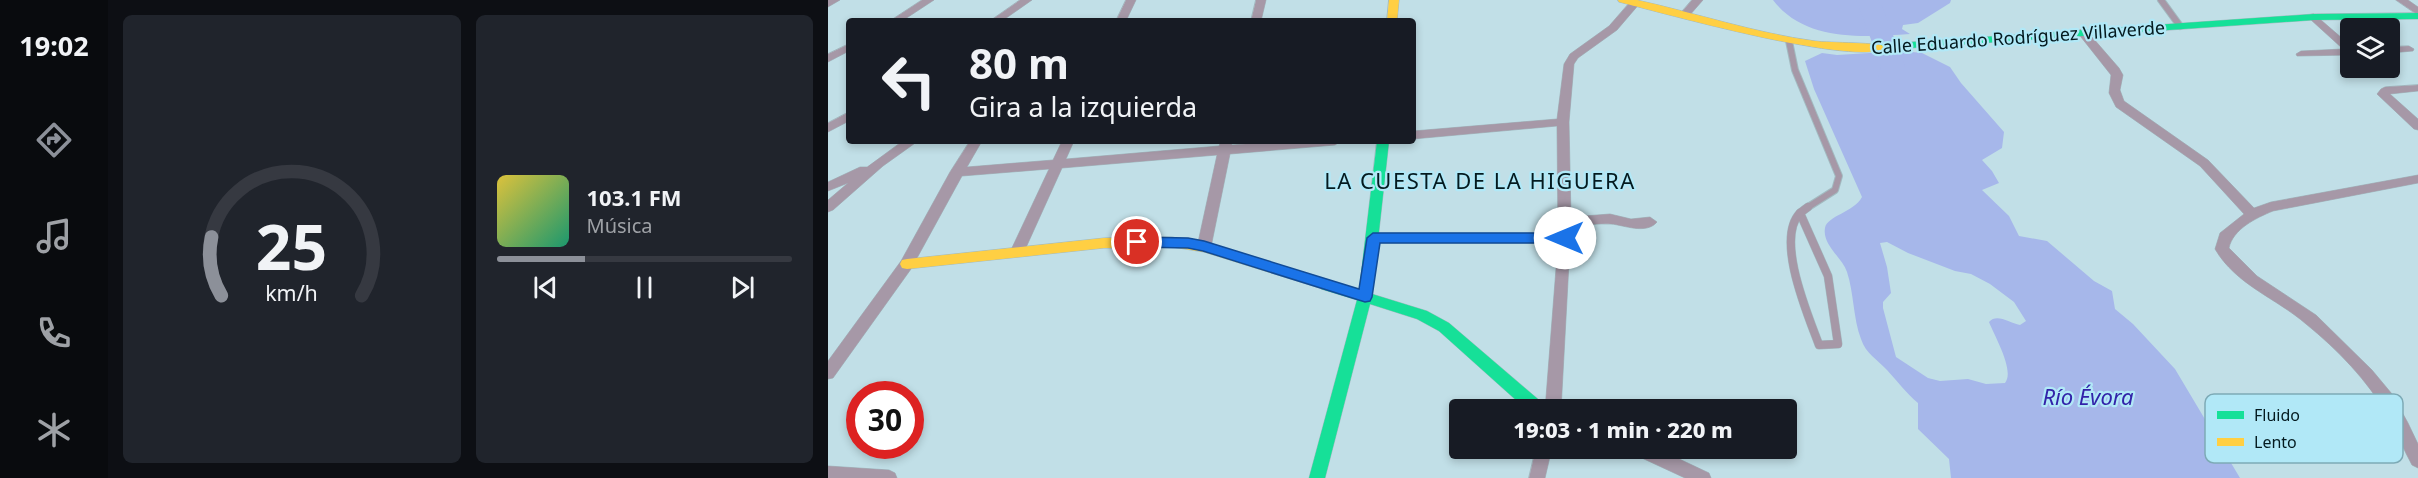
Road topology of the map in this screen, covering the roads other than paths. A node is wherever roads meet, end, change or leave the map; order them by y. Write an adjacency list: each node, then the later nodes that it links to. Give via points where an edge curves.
1 (835, 0): 11 (street)
2 (929, 0): 15 (street)
3 (1027, 0): 16 (street)
4 (1131, 0): 17 (street)
5 (1261, 0): 18 (street)
6 (1394, 0): 19 (street)
7 (1698, 0): 12 (street)
8 (2161, 0): 20 (lane)
9 (2401, 0): 13 (street)
10 (1629, 1): 12 (street, Calle Eduardo Rodríguez Villaverde); 32 (street, via 1613,28 1571,60)
11 (828, 4)
12 (1685, 14): 22 (street, Calle Eduardo Rodríguez Villaverde)
13 (2418, 14): 14 (street, Calle Eduardo Rodríguez Villaverde)
14 (2314, 17): 20 (street, Calle Eduardo Rodríguez Villaverde); 23 (street)
15 (900, 18)
16 (1000, 18)
17 (1122, 18)
18 (1257, 18)
19 (1392, 18)
20 (2180, 26): 21 (street, Calle Eduardo Rodríguez Villaverde)
21 (2082, 32): 22 (street, Calle Eduardo Rodríguez Villaverde, via 1856,48); 50 (street, via 2117,75 2113,89 2120,104 2204,163)
22 (1789, 41): 49 (lane, via 1795,69 1839,176 1835,190)
23 (2340, 42)
24 (846, 49): 29 (street)
25 (2400, 49): 26 (street)
26 (2409, 49)
27 (2340, 52): 28 (street)
28 (2301, 54)
29 (828, 59)
30 (2418, 88): 34 (street, via 2384,94)
31 (846, 118): 35 (street)
32 (1563, 122): 36 (street); 51 (street)
33 (846, 124): 35 (street)
34 (2418, 126)
35 (830, 127)
36 (1416, 135)
37 (908, 144): 43 (street)
38 (974, 144): 45 (street)
39 (1067, 144): 44 (street)
40 (1270, 144): 42 (street)
41 (1383, 144): 53 (street)
42 (1226, 146): 44 (street); 55 (street)
43 (879, 163): 47 (street); 48 (street)
44 (1058, 164): 45 (street); 56 (street)
45 (956, 172): 57 (street)
46 (2418, 179): 50 (street)
47 (828, 187)
48 (828, 207)
49 (1800, 213): 49 (lane, via 1789,234 1797,279 1819,345 1838,344 1828,276)
50 (2252, 214): 60 (street, via 2224,236 2223,249 2231,262 2245,276 2311,320)
51 (1566, 222): 52 (street); 54 (street)
52 (1650, 222)
53 (1373, 238): 54 (street); 58 (street)
54 (1565, 238): 62 (street)
55 (1204, 246): 56 (street, via 1122,242); 58 (street)
56 (1017, 252): 57 (street)
57 (907, 264): 59 (street)
58 (1365, 297): 61 (street, via 1444,327); 69 (street)
59 (828, 373)
60 (2381, 394)
61 (1526, 399)
62 (1554, 399)
63 (2403, 434): 66 (street)
64 (1541, 459): 70 (street)
65 (1661, 459): 71 (street)
66 (2418, 460)
67 (828, 474): 68 (street)
68 (889, 478)
69 (1317, 478)
70 (1537, 478)
71 (1702, 478)

